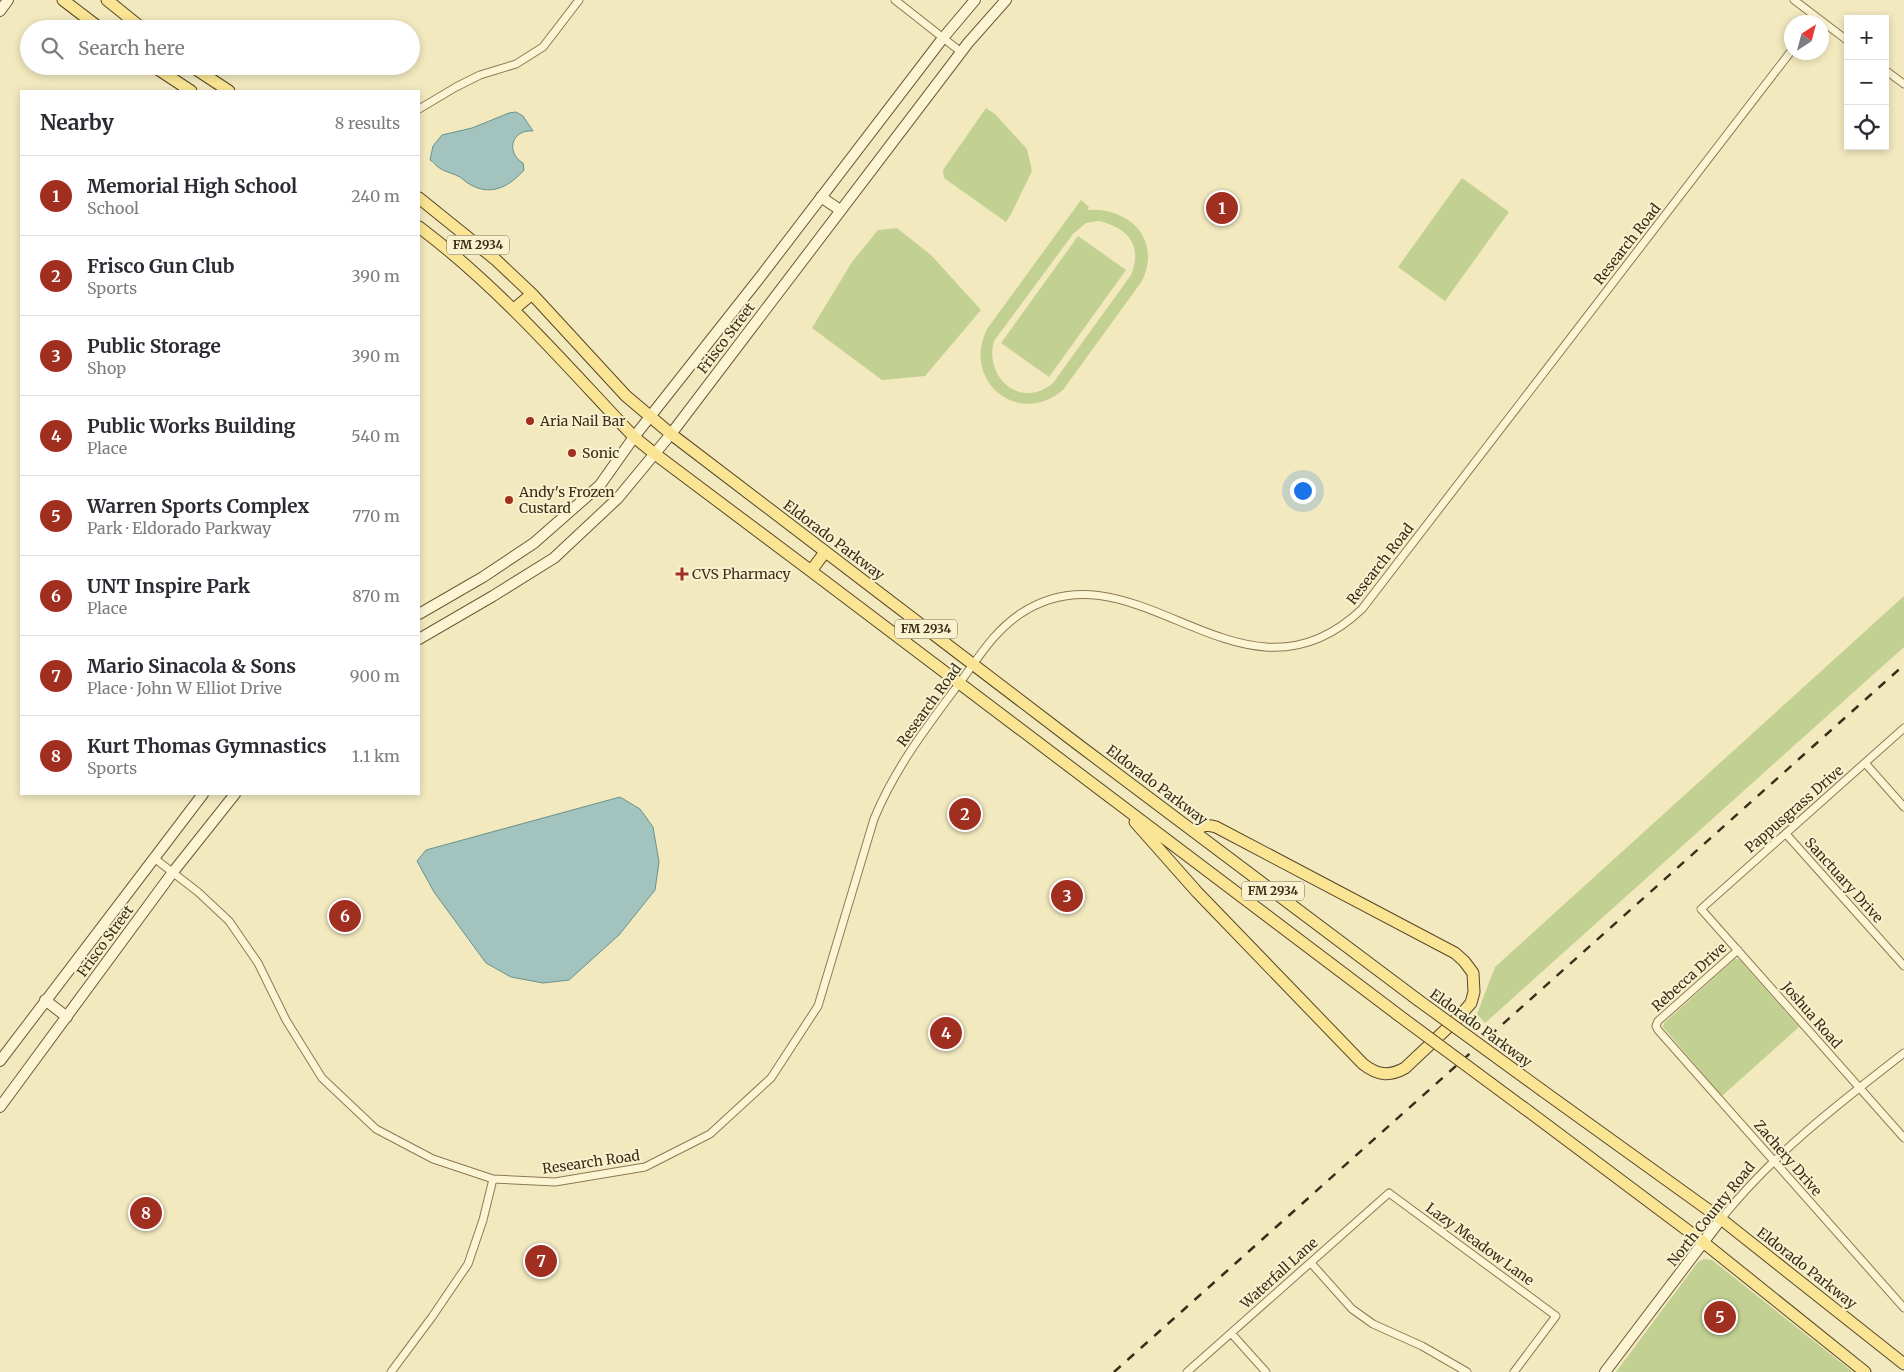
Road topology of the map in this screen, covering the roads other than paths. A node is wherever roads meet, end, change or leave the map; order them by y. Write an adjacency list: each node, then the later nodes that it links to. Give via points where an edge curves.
1 (1, 0): 10 (street)
2 (8, 0): 10 (street)
3 (63, 0): 12 (main road)
4 (108, 0): 13 (main road)
5 (579, 0): 25 (street, via 543,46 516,64 480,75)
6 (895, 0): 15 (street)
7 (975, 0): 15 (street, Frisco Street)
8 (1006, 0): 17 (street, Frisco Street)
9 (1794, 0): 11 (street)
10 (0, 9)
11 (1809, 15)
12 (89, 20)
13 (132, 20)
14 (1829, 29): 16 (street)
15 (944, 38): 17 (street); 26 (street, Frisco Street)
16 (1844, 39)
17 (961, 52): 28 (street, Frisco Street)
18 (1784, 60): 40 (street, Research Road, via 1362,609 1348,621 1305,643 1257,647 1227,640 1120,599 1091,594 1067,595 1042,602 1018,615 998,632)
19 (1889, 73): 22 (street)
20 (167, 75): 23 (main road)
21 (205, 75): 24 (main road)
22 (1904, 84)
23 (189, 90)
24 (227, 90)
25 (420, 109)
26 (821, 197): 28 (street); 32 (street, Frisco Street)
27 (420, 199): 30 (main road, Eldorado Parkway / FM 2934, via 496,260)
28 (840, 210): 33 (street, Frisco Street)
29 (420, 228): 31 (main road, via 474,271)
30 (532, 294): 31 (main road); 32 (main road, Eldorado Parkway / FM 2934)
31 (514, 309): 34 (main road)
32 (650, 418): 33 (main road, Eldorado Parkway / FM 2934); 34 (street, Frisco Street)
33 (671, 434): 35 (street, Frisco Street); 36 (main road, Eldorado Parkway / FM 2934)
34 (634, 437): 35 (main road); 38 (street, Frisco Street, via 600,485 534,544)
35 (655, 454): 37 (main road); 39 (street, Frisco Street, via 618,498 554,558)
36 (825, 552): 37 (main road); 40 (main road, Eldorado Parkway / FM 2934)
37 (812, 570): 41 (main road)
38 (420, 613)
39 (420, 639)
40 (973, 665): 41 (street, Research Road); 48 (main road, Eldorado Parkway / FM 2934)
41 (960, 683): 46 (main road); 64 (street, Research Road, via 919,737 886,791 874,819 818,1006 771,1078 710,1134 645,1167 555,1182)
42 (1904, 728): 43 (street, Pappusgrass Drive)
43 (1865, 763): 47 (street); 49 (street, Pappusgrass Drive)
44 (202, 795): 50 (street, Frisco Street)
45 (234, 795): 51 (street, Frisco Street)
46 (1114, 799): 48 (main road, via 1197,892 1373,1072 1385,1074 1405,1068 1471,1003 1473,973 1455,953 1216,827 1208,824); 67 (main road, bridge)
47 (1904, 807)
48 (1195, 832): 66 (main road, Eldorado Parkway / FM 2934, bridge, via 1418,1000)
49 (1786, 834): 52 (street, Pappusgrass Drive); 54 (street, Sanctuary Drive)
50 (154, 858): 51 (street, Research Road); 55 (street, Frisco Street)
51 (173, 872): 56 (street, Frisco Street); 64 (street, Research Road, via 229,921 258,963 286,1020 322,1078 376,1129 433,1159)
52 (1701, 909): 53 (street, Joshua Road)
53 (1738, 950): 57 (street, Rebecca Drive); 60 (street, Joshua Road)
54 (1904, 966)
55 (45, 1000): 56 (street); 59 (street, Frisco Street)
56 (67, 1017): 61 (street, Frisco Street)
57 (1656, 1023): 63 (street, Zachery Drive, via 1658,1030)
58 (1904, 1053): 60 (street, North County Road)
59 (0, 1061)
60 (1859, 1088): 62 (street, Joshua Road); 63 (street, North County Road)
61 (0, 1107)
62 (1904, 1138)
63 (1774, 1160): 66 (street, North County Road); 69 (street, Zachery Drive)
64 (493, 1179): 72 (street, via 468,1264)
65 (1388, 1193): 68 (street, Waterfall Lane); 76 (street, Lazy Meadow Lane, via 1556,1316)
66 (1721, 1219): 67 (street, North County Road); 71 (main road, Eldorado Parkway)
67 (1704, 1242): 77 (street, North County Road); 78 (main road)
68 (1311, 1263): 70 (street, Waterfall Lane); 75 (street, via 1352,1309 1373,1324 1422,1346)
69 (1904, 1308)
70 (1231, 1333): 73 (street, Waterfall Lane); 74 (street)
71 (1904, 1364)
72 (391, 1372)
73 (1187, 1372)
74 (1266, 1372)
75 (1467, 1372)
76 (1514, 1372)
77 (1605, 1372)
78 (1865, 1372)

